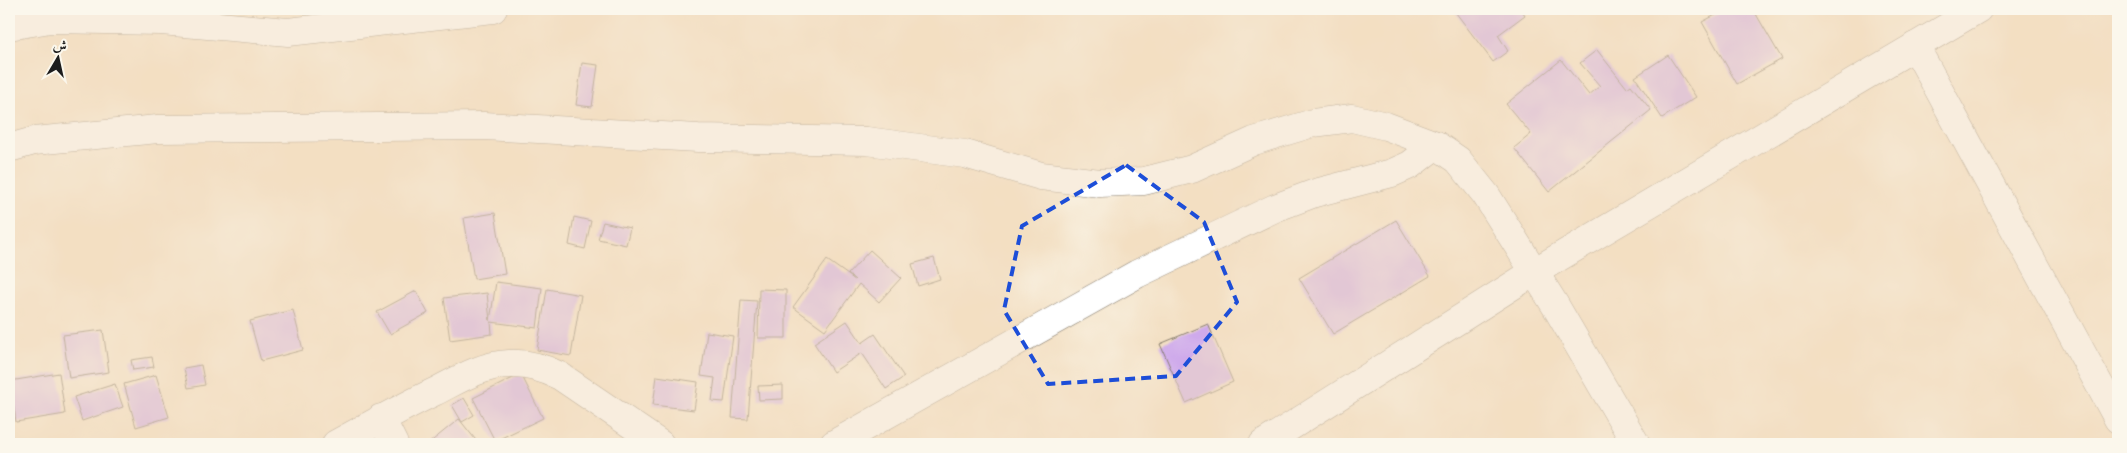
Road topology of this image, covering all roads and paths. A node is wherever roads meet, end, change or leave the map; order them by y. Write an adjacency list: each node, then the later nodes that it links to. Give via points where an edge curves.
1 (494, 9): 3 (street, via 288,32)
2 (1978, 9): 5 (street)
3 (160, 15): 4 (street, via 50,19)
4 (9, 26)
5 (1915, 46): 8 (street); 10 (street)
6 (1436, 145): 7 (street, via 1386,126 1352,118 1313,123 1254,141 1192,170 1144,181 1100,183 1041,176 966,154 867,141 698,138 484,126 158,129 34,141); 8 (street, via 1458,160 1486,195); 14 (street, via 1392,173 1315,193 1275,208 1137,274)
7 (9, 148)
8 (1534, 272): 15 (street); 16 (street)
9 (381, 418): 11 (street); 12 (street); 13 (street, via 475,371 492,366 527,365 544,368 560,376)
10 (2118, 419)
11 (336, 444)
12 (394, 444)
13 (660, 444)
14 (834, 444)
15 (1262, 444)
16 (1636, 444)

